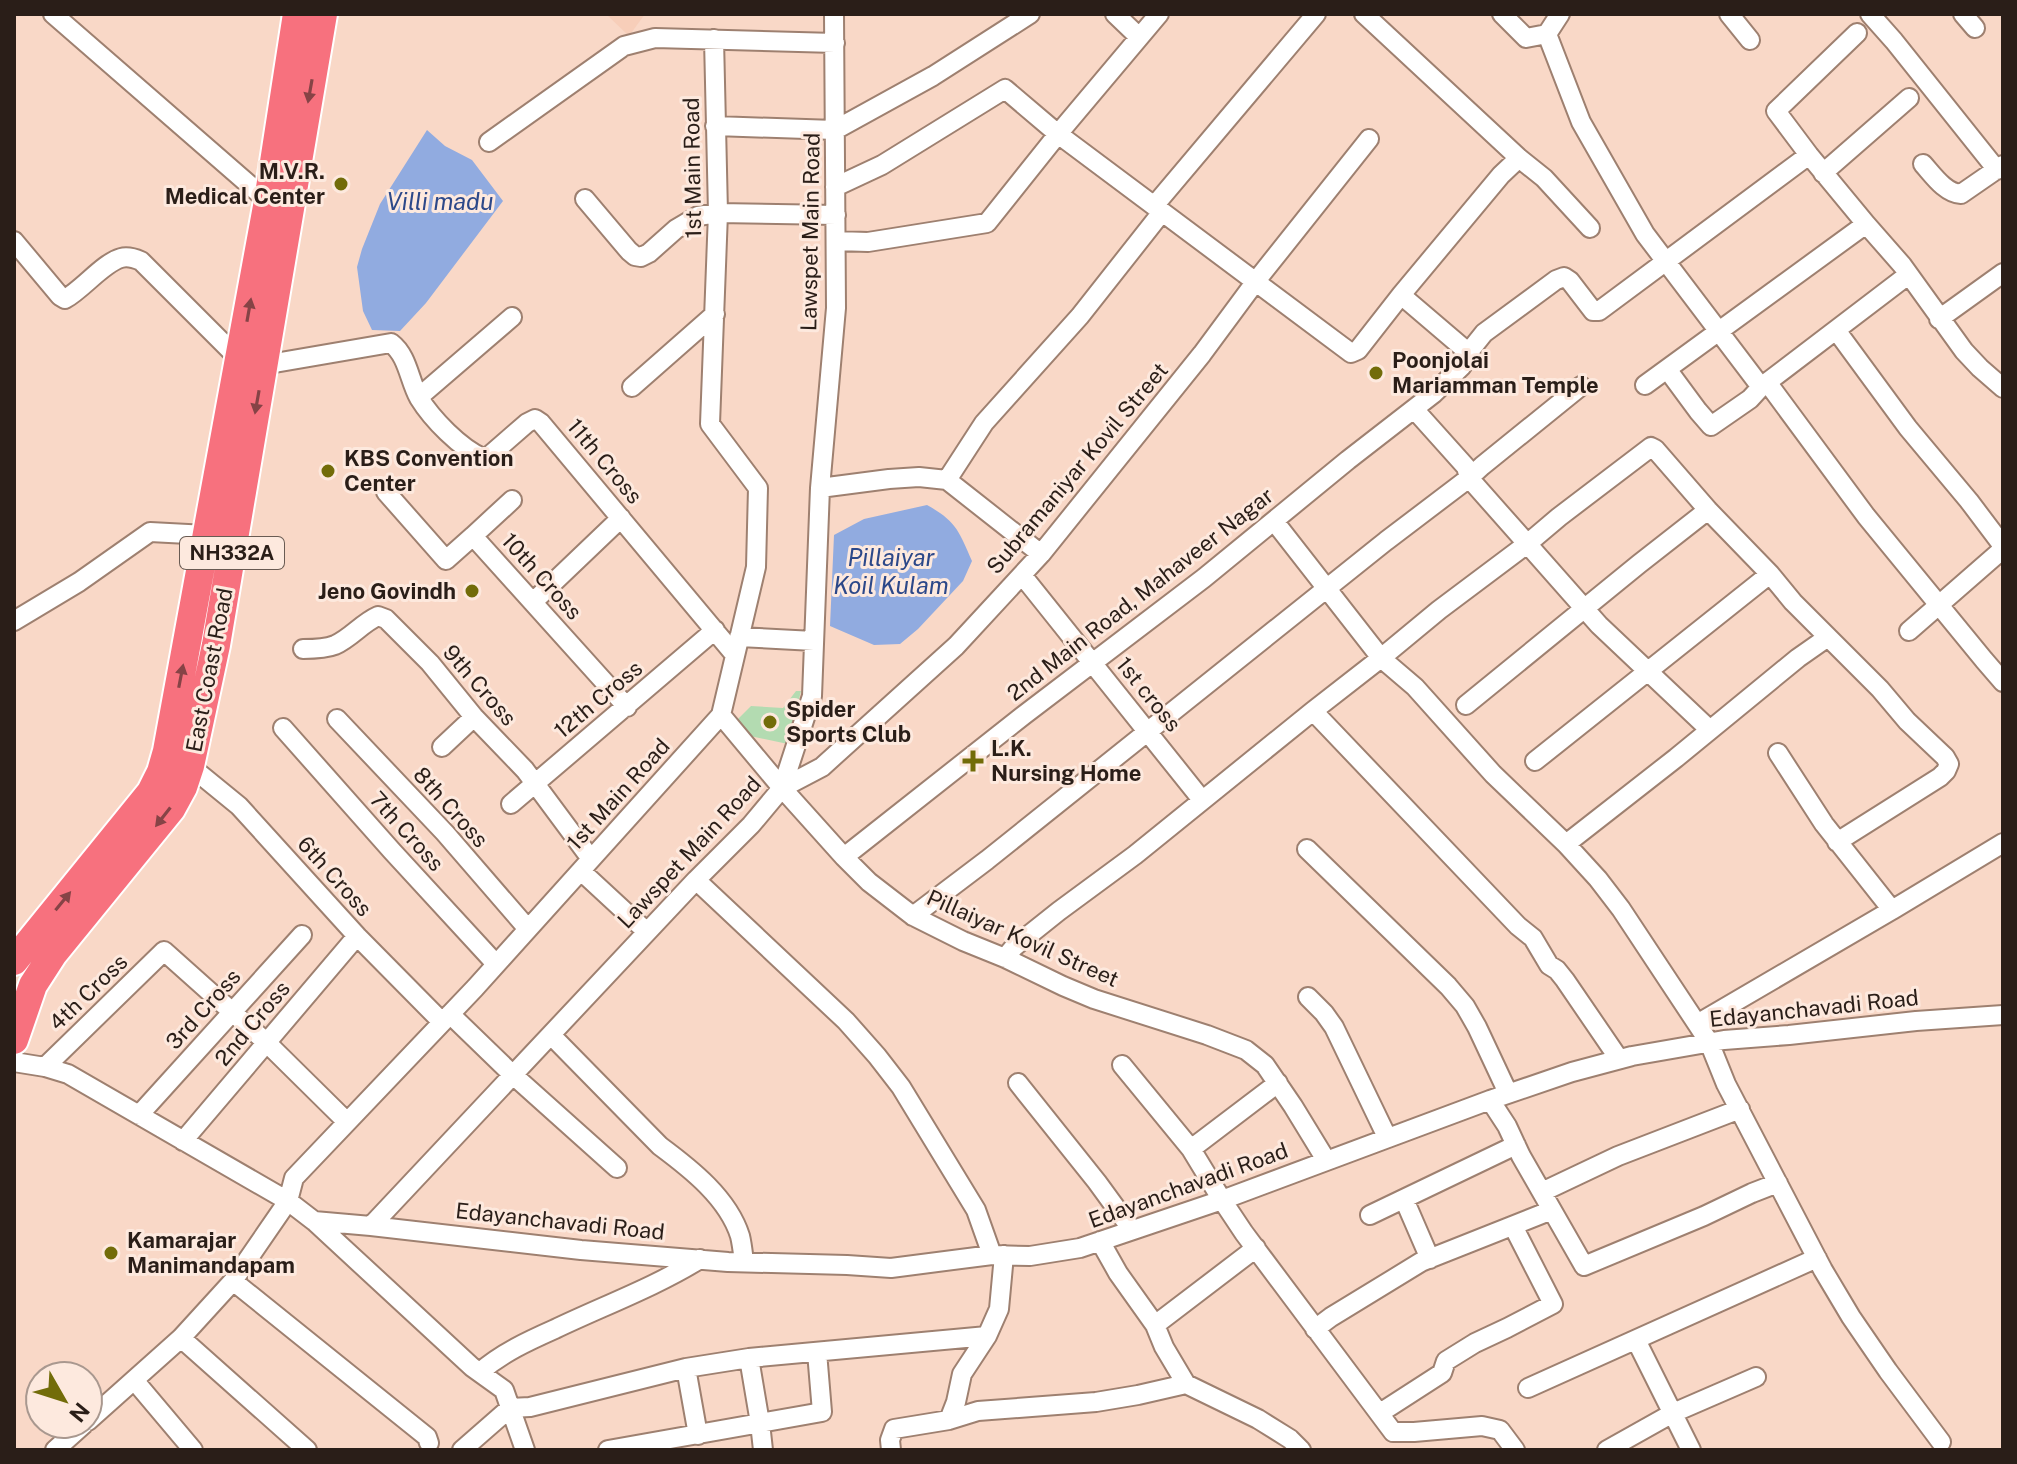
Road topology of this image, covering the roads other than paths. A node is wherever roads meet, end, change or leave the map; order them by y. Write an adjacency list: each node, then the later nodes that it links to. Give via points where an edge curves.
1 (53, 14): 33 (street)
2 (297, 14): 33 (highway, East Coast Road / NH332A)
3 (323, 14): 52 (highway, East Coast Road / NH332A, one-way to 52)
4 (834, 14): 19 (street, Lawspet Main Road)
5 (1030, 14): 22 (street)
6 (1115, 14): 16 (street)
7 (1159, 14): 16 (street)
8 (1316, 14): 34 (street)
9 (1364, 14): 27 (street)
10 (1502, 14): 15 (street, via 1526,38)
11 (1560, 14): 15 (street)
12 (1729, 14): 18 (street)
13 (1870, 14): 29 (street)
14 (1857, 33): 26 (street, via 1776,111)
15 (1547, 34): 41 (street, via 1581,122)
16 (1139, 37): 23 (street)
17 (714, 39): 19 (street); 21 (street, 1st Main Road); 25 (street, via 655,38 624,46)
18 (1750, 40)
19 (835, 43): 22 (street, Lawspet Main Road)
20 (1909, 98): 30 (street)
21 (715, 126): 22 (street); 35 (street, 1st Main Road)
22 (835, 130): 31 (street, Lawspet Main Road)
23 (1058, 134): 31 (street, via 1005,89 882,165); 34 (street); 40 (street, via 987,223 868,242)
24 (1369, 139): 44 (street, Subramaniyar Kovil Street)
25 (489, 142)
26 (1809, 155): 30 (street); 41 (street)
27 (1519, 158): 38 (street); 45 (street)
28 (1923, 164): 29 (street, via 1954,194)
29 (2000, 167)
30 (1823, 173): 37 (street)
31 (835, 187): 36 (street, Lawspet Main Road)
32 (585, 199): 35 (street, via 629,251 641,257 687,222)
33 (268, 201): 52 (highway, East Coast Road / NH332A, one-way to 33)
34 (1158, 209): 44 (street); 62 (street, via 1080,316 984,423)
35 (718, 213): 36 (street); 46 (street, 1st Main Road)
36 (836, 215): 40 (street, Lawspet Main Road)
37 (1866, 224): 43 (street); 50 (street)
38 (1590, 228)
39 (14, 241): 52 (street, via 65,299 122,257 141,261)
40 (836, 241): 63 (street, Lawspet Main Road, via 836,308)
41 (1665, 261): 50 (street); 51 (street, 2nd Main Road, Mahaveer Nagar, via 1599,311 1593,311 1570,281 1556,280 1484,333)
42 (2003, 273): 48 (street)
43 (1908, 275): 48 (street); 49 (street)
44 (1256, 281): 45 (street, via 1351,353); 73 (street, Subramaniyar Kovil Street)
45 (1401, 295): 51 (street)
46 (715, 314): 58 (street); 85 (street, 1st Main Road, via 710,424 758,488 756,567)
47 (512, 317): 59 (street)
48 (1939, 319): 56 (street, via 1980,368)
49 (1836, 330): 54 (street); 72 (street)
50 (1718, 332): 53 (street); 54 (street)
51 (1466, 359): 60 (street, 2nd Main Road, Mahaveer Nagar)
52 (252, 363): 59 (street, 11th Cross, via 391,343 399,349); 69 (highway, East Coast Road / NH332A); 103 (highway, East Coast Road / NH332A, one-way to 103, via 216,645)
53 (1667, 369): 54 (street, via 1711,426); 55 (street)
54 (1764, 384): 78 (street)
55 (1645, 385)
56 (2002, 385)
57 (1581, 386): 61 (street)
58 (632, 387)
59 (419, 397): 67 (street, 11th Cross, via 439,423 483,458 535,419)
60 (1414, 409): 61 (street, via 1466,467); 68 (street, 2nd Main Road, Mahaveer Nagar)
61 (1469, 478): 71 (street); 76 (street)
62 (947, 480): 63 (street, via 919,477); 73 (street)
63 (820, 488): 84 (street, Lawspet Main Road)
64 (386, 492): 70 (street, 10th Cross, via 446,560)
65 (512, 500): 70 (street)
66 (1708, 510): 71 (street, via 1651,447); 74 (street); 79 (street)
67 (621, 518): 77 (street); 81 (street, 11th Cross)
68 (1274, 521): 76 (street); 88 (street, 2nd Main Road, Mahaveer Nagar)
69 (207, 535): 80 (street, via 150,532); 122 (highway, East Coast Road / NH332A, one-way to 69, via 151,792 161,772)
70 (473, 536): 77 (street, 10th Cross)
71 (1527, 544): 79 (street); 87 (street)
72 (2003, 548): 78 (street)
73 (1041, 554): 75 (street, Subramaniyar Kovil Street)
74 (1770, 574): 83 (street); 89 (street)
75 (1022, 575): 88 (street, 1st cross); 105 (street, Subramaniyar Kovil Street, via 956,646 822,767)
76 (1327, 588): 87 (street); 99 (street)
77 (533, 602): 92 (street, 10th Cross)
78 (1939, 604): 82 (street); 90 (street)
79 (1585, 609): 89 (street); 91 (street)
80 (14, 621)
81 (715, 630): 85 (street, 11th Cross); 92 (street, 12th Cross)
82 (1909, 631)
83 (1828, 637): 98 (street); 108 (street, via 1949,764 1940,777)
84 (814, 641): 85 (street); 105 (street, Lawspet Main Road, via 812,696)
85 (737, 646): 94 (street, 1st Main Road)
86 (303, 649): 95 (street, 9th Cross, via 337,645 370,620 386,619)
87 (1381, 658): 93 (street); 110 (street)
88 (1093, 663): 99 (street, 1st cross); 112 (street, 2nd Main Road, Mahaveer Nagar)
89 (1647, 671): 98 (street); 102 (street)
90 (2003, 682)
91 (1466, 705)
92 (627, 707): 104 (street, 12th Cross)
93 (1313, 711): 106 (street); 134 (street, via 1533,938)
94 (721, 715): 105 (street, Pillaiyar Kovil Street); 113 (street, 1st Main Road)
95 (474, 717): 100 (street); 104 (street, 9th Cross)
96 (337, 719): 117 (street, 8th Cross)
97 (283, 728): 123 (street, 7th Cross)
98 (1710, 730): 110 (street)
99 (1148, 731): 106 (street, 1st cross); 116 (street)
100 (442, 747)
101 (1778, 753): 108 (street)
102 (1535, 761)
103 (190, 766): 120 (street, 6th Cross, via 239,806); 130 (highway, East Coast Road / NH332A, one-way to 130, via 171,809 33,985)
104 (535, 783): 107 (street, 12th Cross); 113 (street, 9th Cross)
105 (782, 788): 112 (street, Pillaiyar Kovil Street); 114 (street, Lawspet Main Road)
106 (1202, 800): 121 (street)
107 (511, 804)
108 (1837, 842): 115 (street)
109 (2003, 843): 115 (street)
110 (1566, 844): 128 (street, via 1621,909)
111 (1307, 849): 141 (street, via 1465,1006)
112 (844, 857): 116 (street, Pillaiyar Kovil Street)
113 (586, 865): 117 (street, 1st Main Road); 118 (street, 9th Cross)
114 (696, 880): 118 (street, Lawspet Main Road); 165 (street, via 877,1056 976,1210)
115 (1892, 910): 128 (street)
116 (913, 916): 121 (street, Pillaiyar Kovil Street)
117 (528, 929): 123 (street, 1st Main Road)
118 (647, 932): 129 (street, Lawspet Main Road)
119 (302, 935): 125 (street, 3rd Cross)
120 (357, 936): 127 (street, 6th Cross); 132 (street, 2nd Cross)
121 (1005, 958): 140 (street, Pillaiyar Kovil Street, via 1094,999 1246,1050)
122 (14, 961)
123 (496, 964): 127 (street, 1st Main Road)
124 (1308, 997): 146 (street, via 1334,1027)
125 (232, 1012): 132 (street); 137 (street, 4th Cross, via 164,951); 144 (street, 3rd Cross)
126 (2003, 1015): 131 (street, Edayanchavadi Road)
127 (446, 1018): 138 (street, 6th Cross); 145 (street, 1st Main Road)
128 (1697, 1024): 131 (street)
129 (551, 1035): 138 (street, Lawspet Main Road); 169 (street, via 719,1198 740,1237)
130 (14, 1040)
131 (1709, 1042): 134 (street, Edayanchavadi Road); 143 (street)
132 (267, 1043): 145 (street); 147 (street, 2nd Cross)
133 (14, 1048): 135 (highway)
134 (1619, 1059): 141 (street, Edayanchavadi Road)
135 (14, 1060): 137 (street)
136 (1122, 1065): 149 (street)
137 (45, 1067): 144 (street, via 68,1074)
138 (513, 1075): 151 (street, 6th Cross); 160 (street, Lawspet Main Road)
139 (1018, 1083): 162 (street)
140 (1278, 1083): 149 (street); 150 (street, Pillaiyar Kovil Street)
141 (1508, 1093): 142 (street, Edayanchavadi Road)
142 (1490, 1100): 146 (street, Edayanchavadi Road); 148 (street)
143 (1740, 1109): 152 (street); 153 (street)
144 (139, 1115): 147 (street)
145 (347, 1122): 156 (street, 1st Main Road, via 294,1178)
146 (1387, 1137): 150 (street, Edayanchavadi Road)
147 (183, 1141): 156 (street)
148 (1516, 1145): 153 (street); 154 (street)
149 (1191, 1149): 155 (street)
150 (1326, 1160): 155 (street, Edayanchavadi Road)
151 (617, 1168)
152 (1778, 1183): 157 (street, via 1584,1266); 166 (street)
153 (1542, 1192): 157 (street)
154 (1404, 1199): 158 (street); 168 (street)
155 (1222, 1200): 162 (street, Edayanchavadi Road); 164 (street)
156 (288, 1201): 159 (street); 170 (street, 1st Main Road)
157 (1552, 1210): 161 (street)
158 (1370, 1215)
159 (314, 1221): 160 (street); 179 (street)
160 (371, 1226): 167 (street, Edayanchavadi Road)
161 (1513, 1226): 168 (street); 186 (street, via 1553,1304 1446,1361 1442,1373)
162 (1132, 1230): 163 (street, Edayanchavadi Road)
163 (1100, 1241): 165 (street, Edayanchavadi Road, via 1030,1256); 171 (street)
164 (1256, 1248): 171 (street); 172 (street)
165 (998, 1255): 169 (street, Edayanchavadi Road, via 891,1268); 173 (street, via 999,1309)
166 (1817, 1258): 175 (street); 191 (street, via 1851,1317)
167 (700, 1259): 169 (street, Edayanchavadi Road); 179 (street, via 524,1343)
168 (1430, 1259): 172 (street)
169 (744, 1262)
170 (233, 1281): 174 (street, 1st Main Road); 192 (street)
171 (1155, 1325): 182 (street)
172 (1315, 1329): 186 (street)
173 (987, 1336): 176 (street); 188 (street, via 962,1374)
174 (181, 1338): 181 (street, 1st Main Road); 195 (street)
175 (1636, 1340): 183 (street); 187 (street)
176 (817, 1352): 177 (street); 189 (street, via 822,1412)
177 (749, 1358): 178 (street); 189 (street)
178 (686, 1368): 185 (street); 190 (street)
179 (480, 1372): 185 (street, via 504,1390)
180 (1756, 1377): 187 (street)
181 (134, 1380): 184 (street, 1st Main Road); 194 (street)
182 (1186, 1384): 188 (street, via 1096,1402 978,1411); 201 (street, via 1258,1419)
183 (1528, 1388)
184 (104, 1407)
185 (510, 1408): 196 (street); 197 (street)
186 (1380, 1413): 202 (street, via 1393,1432 1482,1426 1500,1430)
187 (1673, 1413): 203 (street); 204 (street)
188 (949, 1420): 200 (street, via 894,1429)
189 (760, 1423): 190 (street); 199 (street)
190 (698, 1435): 193 (street)
191 (1941, 1442)
192 (429, 1443)
193 (650, 1447): 198 (street)
194 (193, 1450)
195 (307, 1450)
196 (462, 1450)
197 (525, 1450)
198 (608, 1450)
199 (763, 1450)
200 (891, 1450)
201 (1301, 1450)
202 (1515, 1450)
203 (1607, 1450)
204 (1691, 1450)

